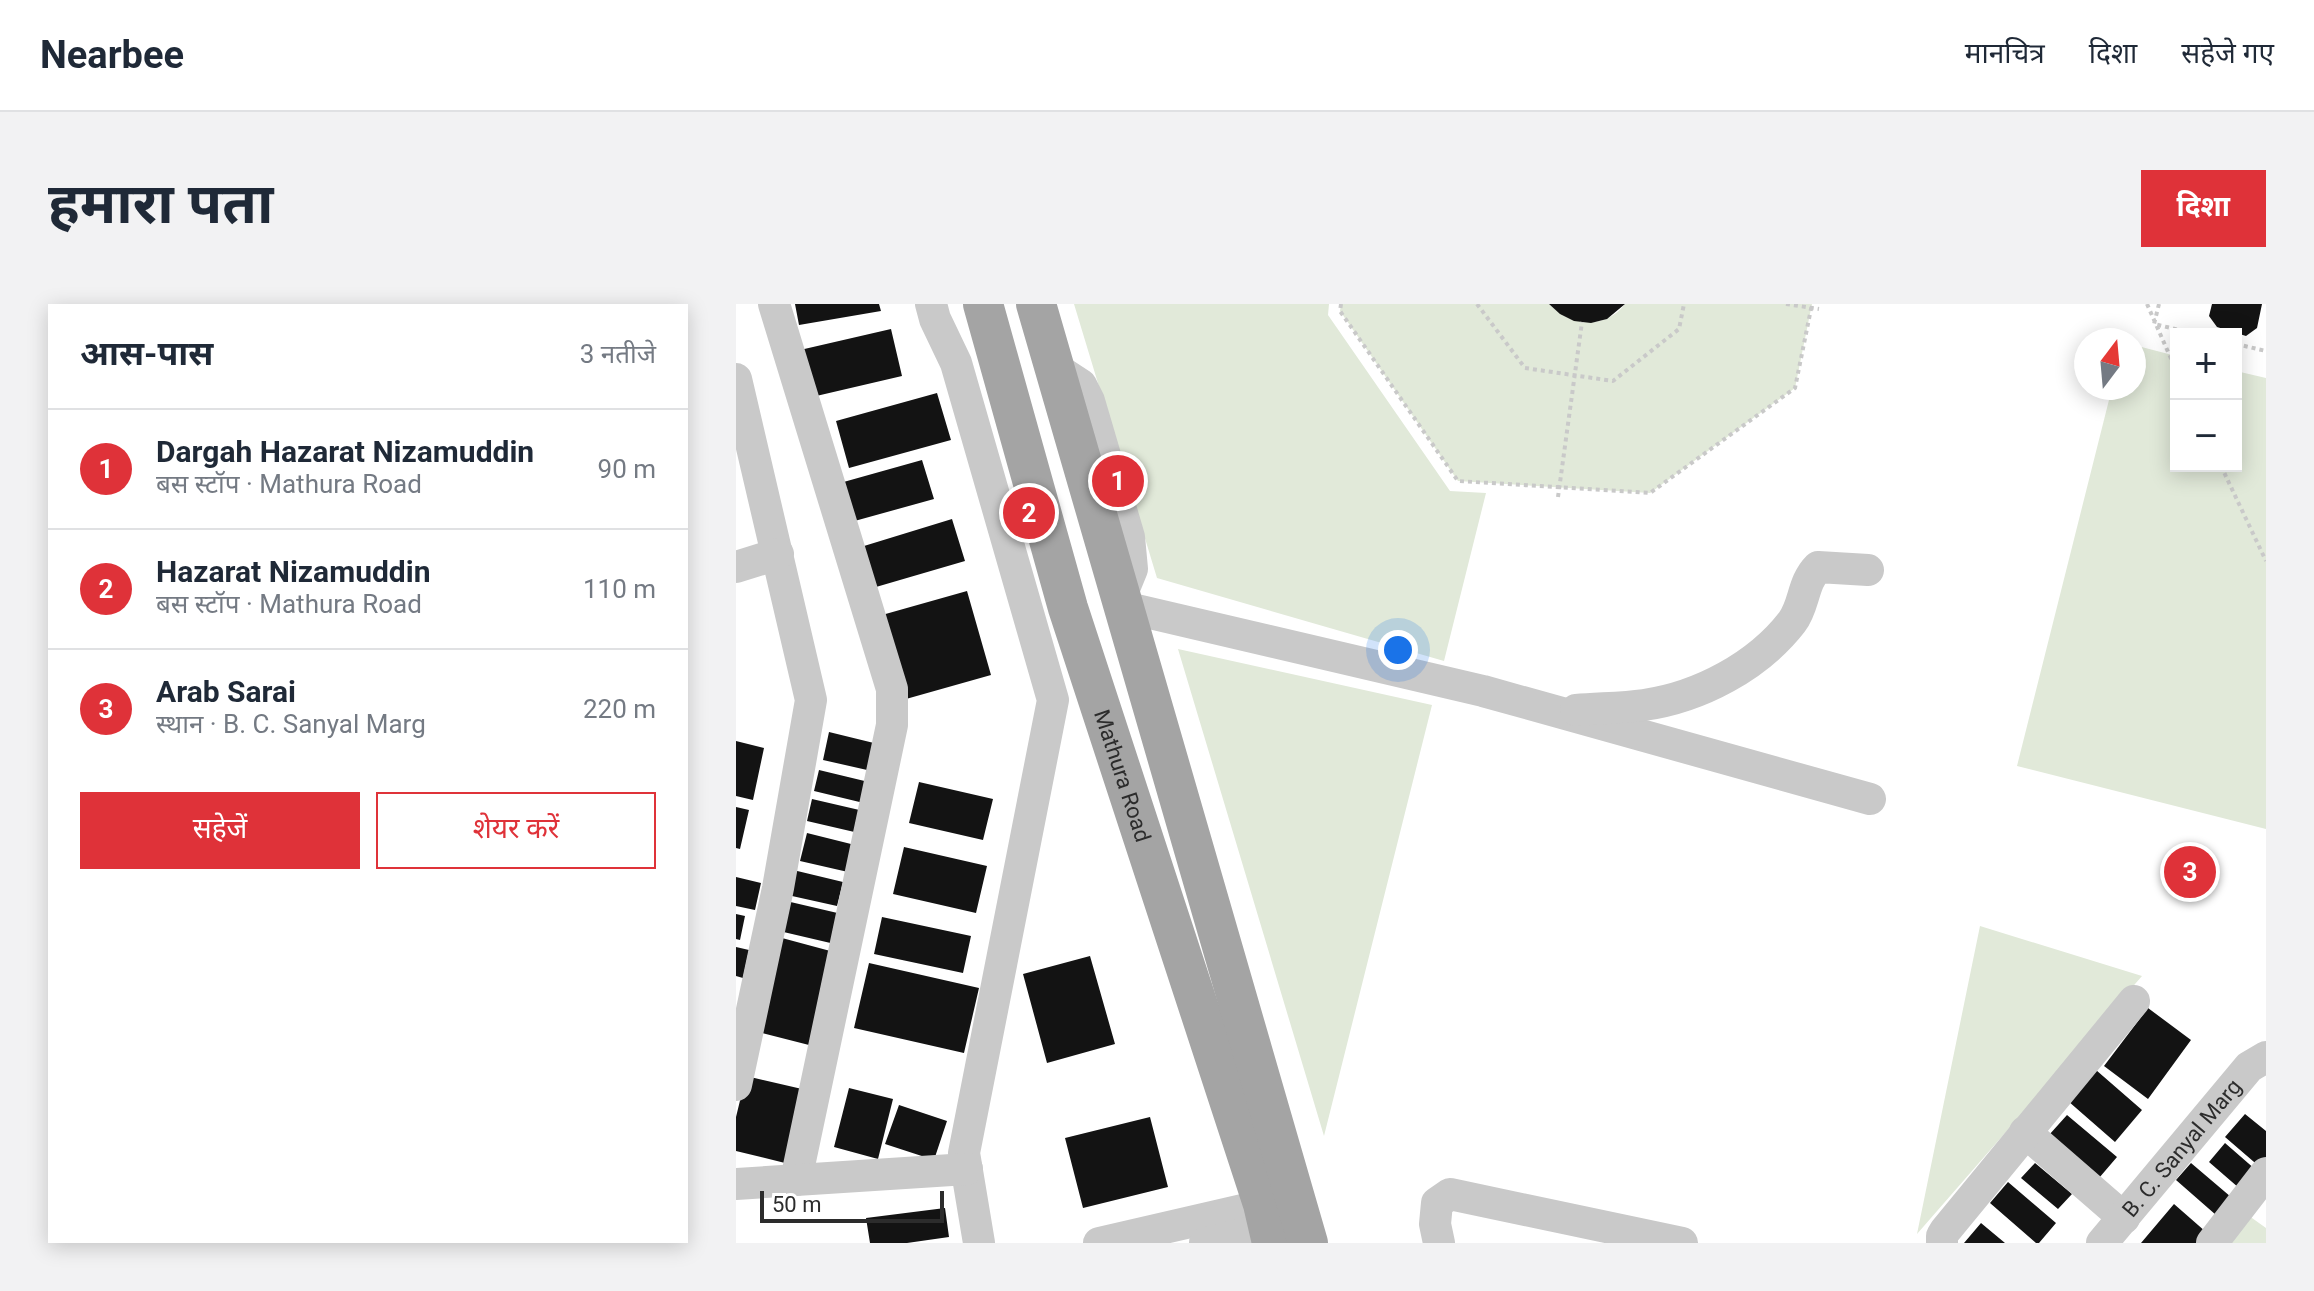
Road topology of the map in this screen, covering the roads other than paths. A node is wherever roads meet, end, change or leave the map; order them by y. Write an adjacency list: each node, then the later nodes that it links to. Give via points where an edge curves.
1 (774, 304): 18 (street, via 892,689 892,725)
2 (931, 304): 16 (street, via 956,363 1053,700 964,1153)
3 (983, 304): 21 (main road, Mathura Road, via 1068,608)
4 (1036, 304): 9 (main road)
5 (736, 379): 6 (street)
6 (778, 554): 7 (street); 14 (street, via 811,700)
7 (736, 567)
8 (1868, 570): 10 (street, via 1818,567 1808,576 1795,618 1765,652 1709,684 1647,704)
9 (1122, 602): 10 (street); 21 (main road)
10 (1553, 712): 11 (street)
11 (1870, 799)
12 (2134, 1001): 15 (street)
13 (2260, 1069): 22 (street, B. C. Sanyal Marg)
14 (736, 1085)
15 (2025, 1132): 22 (street); 29 (street, via 1945,1231)
16 (967, 1169): 18 (street); 24 (street)
17 (2266, 1173): 20 (street)
18 (796, 1180): 19 (street)
19 (736, 1184)
20 (2256, 1209): 30 (street)
21 (1277, 1228): 25 (street); 26 (street)
22 (2115, 1234)
23 (1600, 1235): 27 (street, via 1450,1194 1435,1211); 28 (street)
24 (979, 1243)
25 (1099, 1243)
26 (1205, 1243)
27 (1439, 1243)
28 (1682, 1243)
29 (1942, 1243)
30 (2212, 1243)

